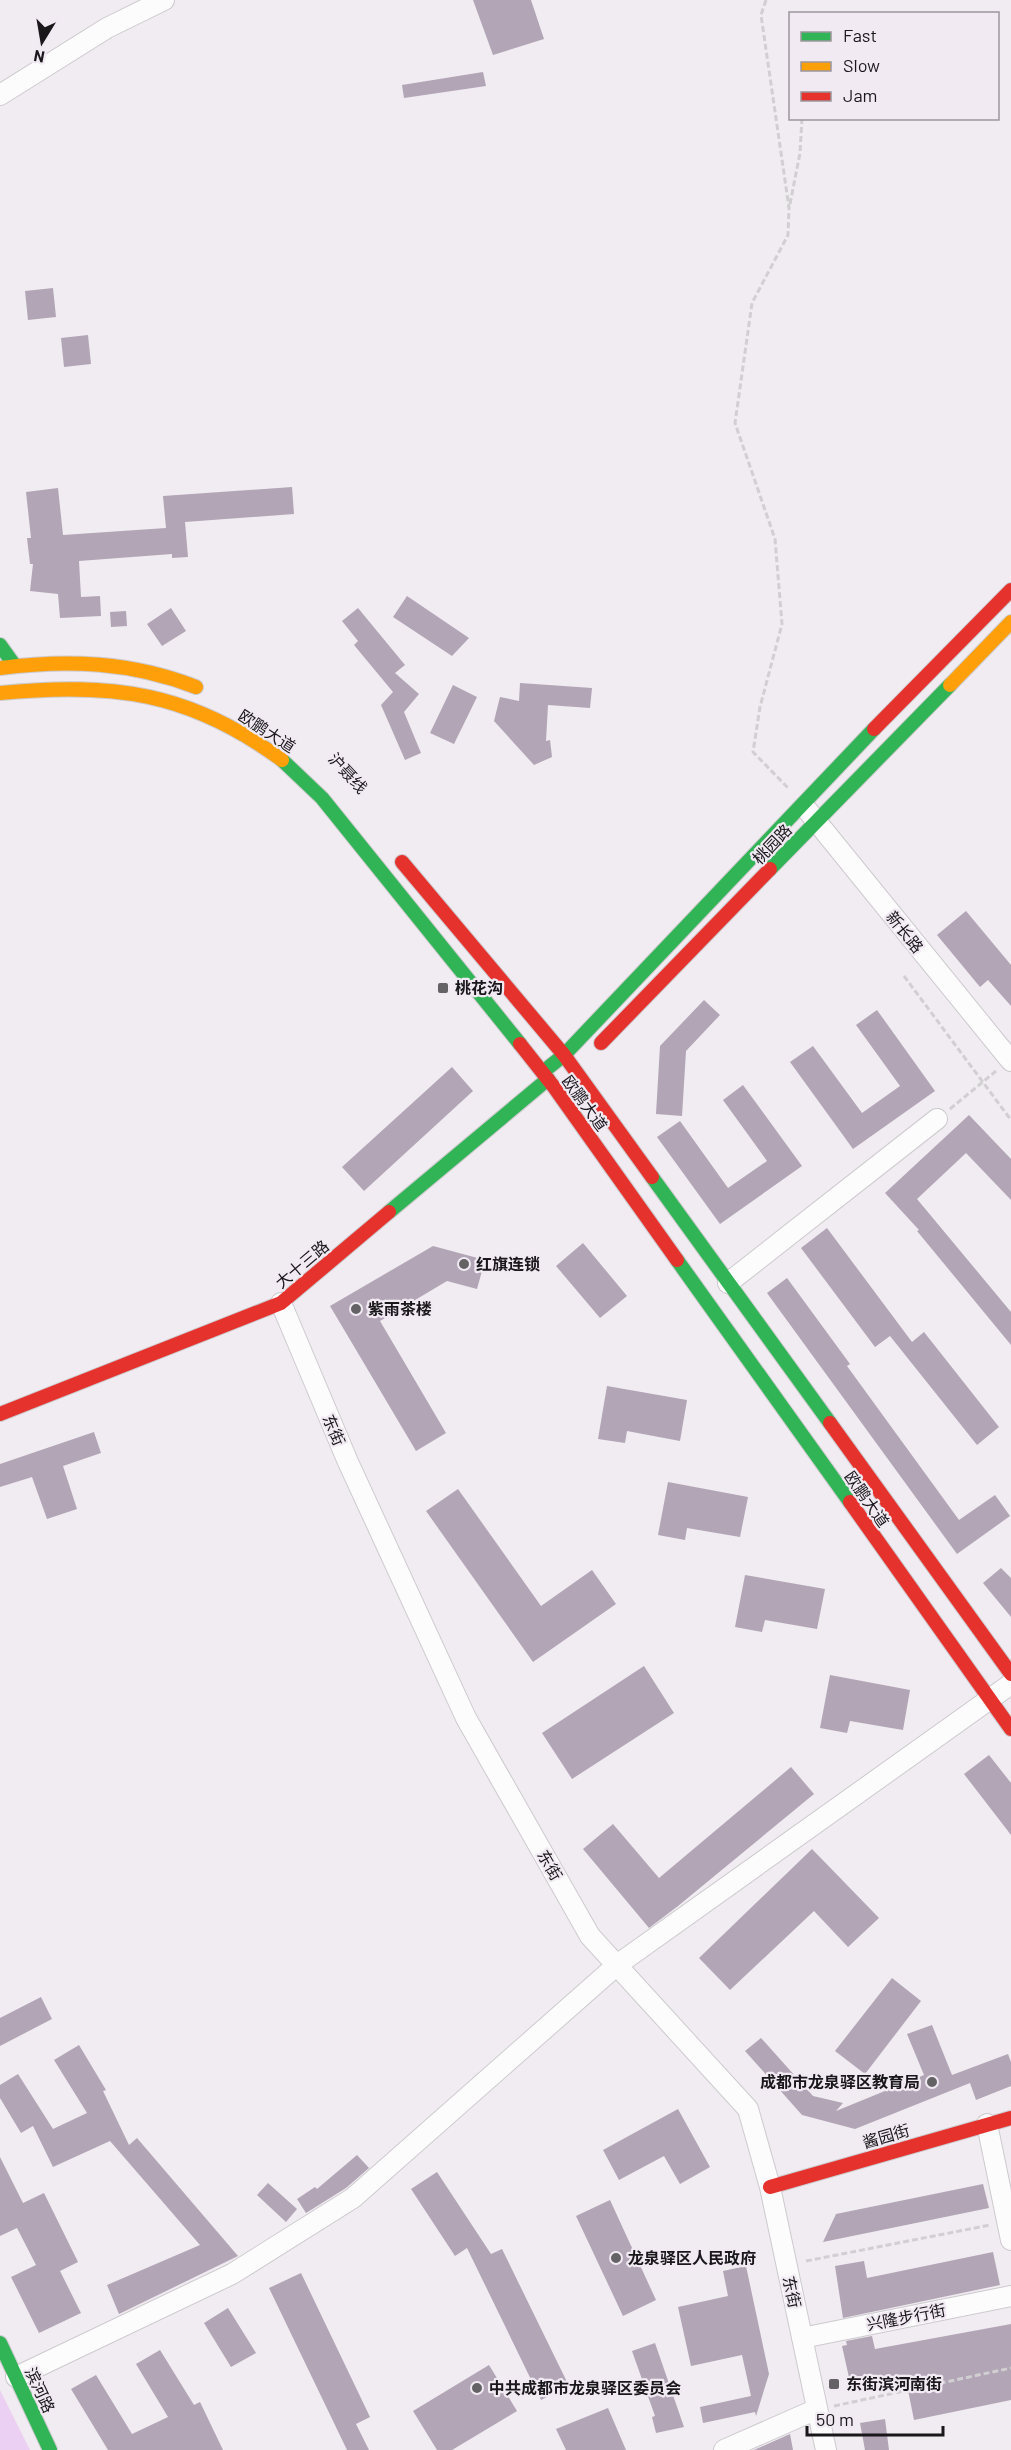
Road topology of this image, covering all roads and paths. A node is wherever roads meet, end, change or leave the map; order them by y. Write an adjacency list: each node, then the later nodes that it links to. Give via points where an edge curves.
1 (164, 0): 3 (street, via 107,28)
2 (766, 0): 5 (path, via 761,15)
3 (0, 95)
4 (802, 120): 5 (path)
5 (789, 208): 13 (path, via 788,235 752,303 735,423 775,539 782,624 760,707 753,752)
6 (1011, 590): 13 (main road)
7 (1011, 622): 14 (main road, 桃园路)
8 (0, 645): 9 (main road)
9 (15, 666): 10 (main road); 12 (main road, via 92,663 139,667)
10 (0, 668)
11 (0, 693): 20 (main road, 欧鹏大道, via 71,686 114,688 165,697 226,723 263,746 297,770 322,798)
12 (210, 693)
13 (802, 802): 14 (street, 新长路); 17 (main road)
14 (815, 823): 18 (main road, 桃园路); 19 (street, 新长路)
15 (389, 847): 17 (main road)
16 (904, 976): 21 (path)
17 (564, 1055): 18 (main road); 20 (main road)
18 (582, 1061): 20 (main road, 桃园路); 24 (main road, 欧鹏大道)
19 (1011, 1061)
20 (548, 1079): 25 (main road, 大十三路); 29 (main road, 欧鹏大道)
21 (982, 1083): 22 (path); 23 (path)
22 (937, 1119): 24 (street)
23 (1011, 1120)
24 (728, 1283): 27 (main road, 欧鹏大道)
25 (281, 1303): 26 (main road, 大十三路); 31 (street, 东街, via 348,1462 466,1718 590,1936)
26 (0, 1414)
27 (1011, 1674)
28 (1011, 1684): 29 (street)
29 (990, 1701): 30 (main road, 欧鹏大道); 31 (street)
30 (1011, 1729)
31 (617, 1965): 34 (street, 东街, via 748,2109); 41 (street, via 353,2198 232,2274)
32 (1011, 2118): 33 (main road, 酱园街)
33 (987, 2124): 34 (main road, 酱园街); 35 (street)
34 (770, 2187): 36 (street, 东街)
35 (1009, 2231): 36 (path)
36 (786, 2265): 38 (street, 东街)
37 (1011, 2296): 38 (street, 兴隆步行街)
38 (802, 2338): 42 (street, 东街)
39 (0, 2343): 41 (main road, 滨河路)
40 (1011, 2368): 42 (path)
41 (16, 2377): 43 (main road, 滨河路)
42 (817, 2409): 44 (street); 45 (street, 东街)
43 (51, 2450)
44 (724, 2450)
45 (826, 2450)

